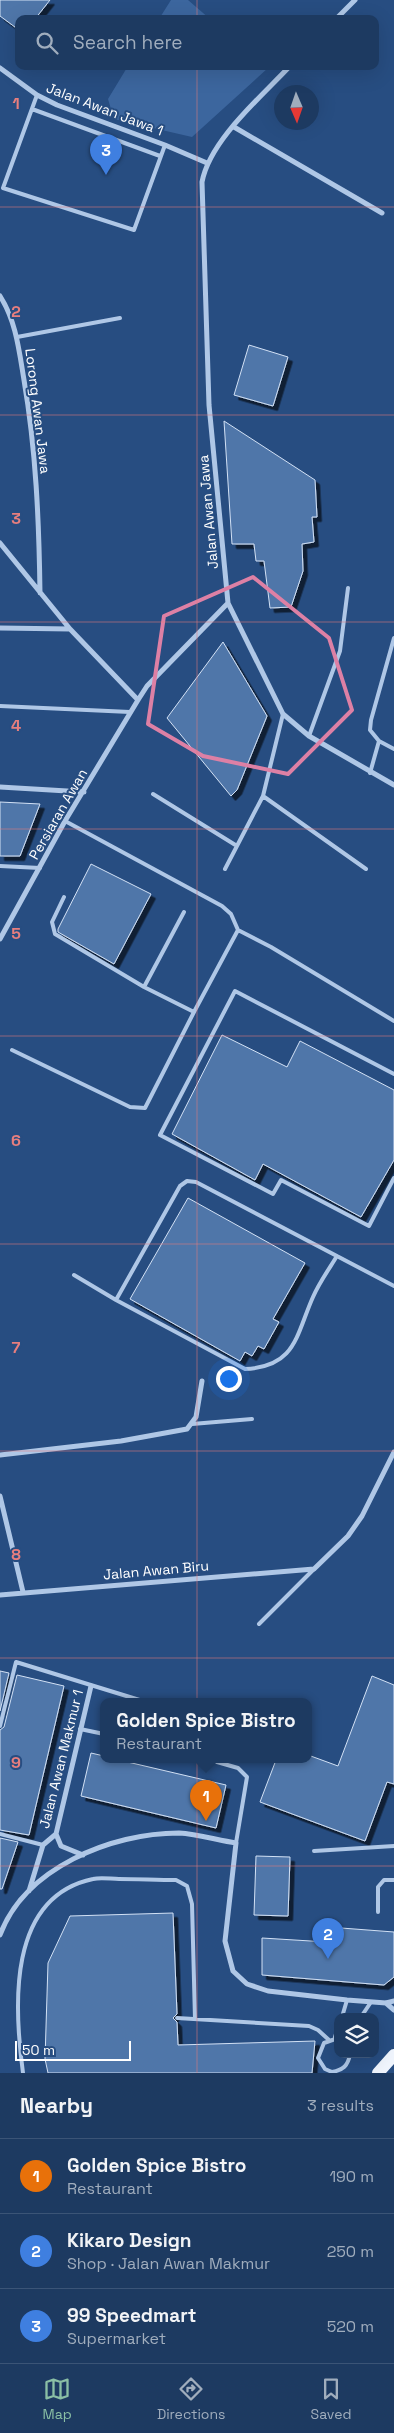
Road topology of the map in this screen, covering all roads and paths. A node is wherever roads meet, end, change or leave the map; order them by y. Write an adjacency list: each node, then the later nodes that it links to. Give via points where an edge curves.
1 (356, 0): 2 (street)
2 (340, 15)
3 (0, 68): 5 (street, Jalan Awan Jawa 1)
4 (286, 70): 7 (street)
5 (37, 95): 6 (lane); 8 (street, Jalan Awan Jawa 1)
6 (32, 109): 9 (lane); 9 (lane, via 3,188 134,230)
7 (234, 127): 10 (street, via 217,145); 11 (street)
8 (165, 145): 9 (lane); 10 (street, Jalan Awan Jawa 1)
9 (160, 156)
10 (207, 163): 19 (street, Jalan Awan Jawa, via 202,190 209,405)
11 (382, 213)
12 (0, 296): 14 (street, Lorong Awan Jawa)
13 (120, 318): 14 (lane)
14 (17, 337): 18 (street, Lorong Awan Jawa, via 33,440)
15 (0, 543): 16 (street)
16 (3, 550): 18 (street)
17 (348, 588): 27 (lane, via 340,651)
18 (40, 593): 21 (street)
19 (228, 603): 23 (street, Persiaran Awan, via 147,686); 26 (street, Jalan Awan Jawa)
20 (0, 628): 21 (street)
21 (70, 629): 23 (street)
22 (394, 638): 28 (lane, via 371,720 370,730)
23 (138, 700): 25 (street, Persiaran Awan)
24 (0, 706): 25 (lane)
25 (130, 712): 33 (street, Persiaran Awan)
26 (283, 714): 27 (street, Jalan Awan Jawa); 35 (lane)
27 (308, 736): 30 (street, Jalan Awan Jawa)
28 (379, 742): 29 (lane); 30 (lane)
29 (394, 749)
30 (370, 773): 31 (street, Jalan Awan Jawa)
31 (394, 785)
32 (0, 787): 33 (street)
33 (84, 792): 36 (street, Persiaran Awan)
34 (153, 794): 37 (lane)
35 (263, 796): 37 (lane); 41 (lane)
36 (65, 821): 39 (street, Persiaran Awan); 44 (lane, via 222,906 231,914)
37 (237, 846): 40 (lane)
38 (0, 866): 39 (lane)
39 (40, 868): 45 (street, Persiaran Awan)
40 (225, 868)
41 (366, 869)
42 (64, 897): 46 (lane, via 52,922 55,934)
43 (184, 912): 46 (lane)
44 (238, 930): 47 (lane); 48 (lane)
45 (0, 939)
46 (144, 987): 47 (lane)
47 (194, 1012): 49 (lane, via 145,1108 130,1107)
48 (394, 1021)
49 (12, 1050)
50 (394, 1074): 51 (lane, via 235,992 160,1135 273,1194 281,1180 369,1226)
51 (394, 1178)
52 (337, 1256): 54 (lane); 55 (lane, via 313,1296 302,1331 285,1356 261,1369 245,1369); 55 (lane, via 196,1182 187,1181 180,1186)
53 (74, 1275): 55 (lane)
54 (394, 1286)
55 (116, 1300)
56 (202, 1381): 58 (street)
57 (252, 1419): 58 (lane)
58 (192, 1424): 60 (street, via 179,1431 122,1441)
59 (394, 1452): 62 (street, via 362,1516 348,1536)
60 (0, 1454)
61 (0, 1496): 63 (street)
62 (314, 1569): 63 (street, Jalan Awan Biru); 65 (lane)
63 (23, 1592): 64 (street, Jalan Awan Biru)
64 (0, 1595)
65 (259, 1624)
66 (91, 1686): 67 (lane); 68 (lane, via 16,1662); 69 (street, Jalan Awan Makmur 1)
67 (132, 1698)
68 (0, 1726)
69 (80, 1729): 70 (lane); 73 (street, Jalan Awan Makmur 1)
70 (100, 1733)
71 (220, 1763): 74 (lane, via 242,1770 246,1777)
72 (0, 1834): 75 (lane)
73 (56, 1834): 75 (street, Jalan Awan Makmur 1); 78 (street, via 61,1846)
74 (236, 1843): 78 (street, via 180,1833 124,1839); 83 (street, via 225,1941 233,1971 247,1984 268,1991)
75 (43, 1845): 80 (street, Jalan Awan Makmur 1)
76 (394, 1846): 77 (lane)
77 (314, 1851)
78 (84, 1856): 80 (street, via 66,1863)
79 (394, 1880): 81 (lane, via 384,1880 378,1887)
80 (28, 1891): 82 (street, via 9,1914)
81 (378, 1912)
82 (0, 1935)
83 (347, 2000): 85 (street); 88 (lane)
84 (394, 2000): 86 (street)
85 (371, 2002): 86 (street); 89 (lane)
86 (386, 2003): 87 (street)
87 (394, 2010)
88 (343, 2013)
89 (364, 2013)
90 (177, 2018): 91 (lane)
91 (195, 2019): 93 (lane, via 309,2026); 97 (lane, via 192,1904 187,1886 176,1880 94,1879 69,1887 44,1908 28,1936 19,1973 17,2002)
92 (334, 2039): 93 (lane)
93 (329, 2040): 96 (lane, via 324,2043 318,2058)
94 (394, 2055): 98 (main road)
95 (349, 2058): 96 (lane, via 341,2070)
96 (328, 2072)
97 (23, 2073)
98 (378, 2073)

